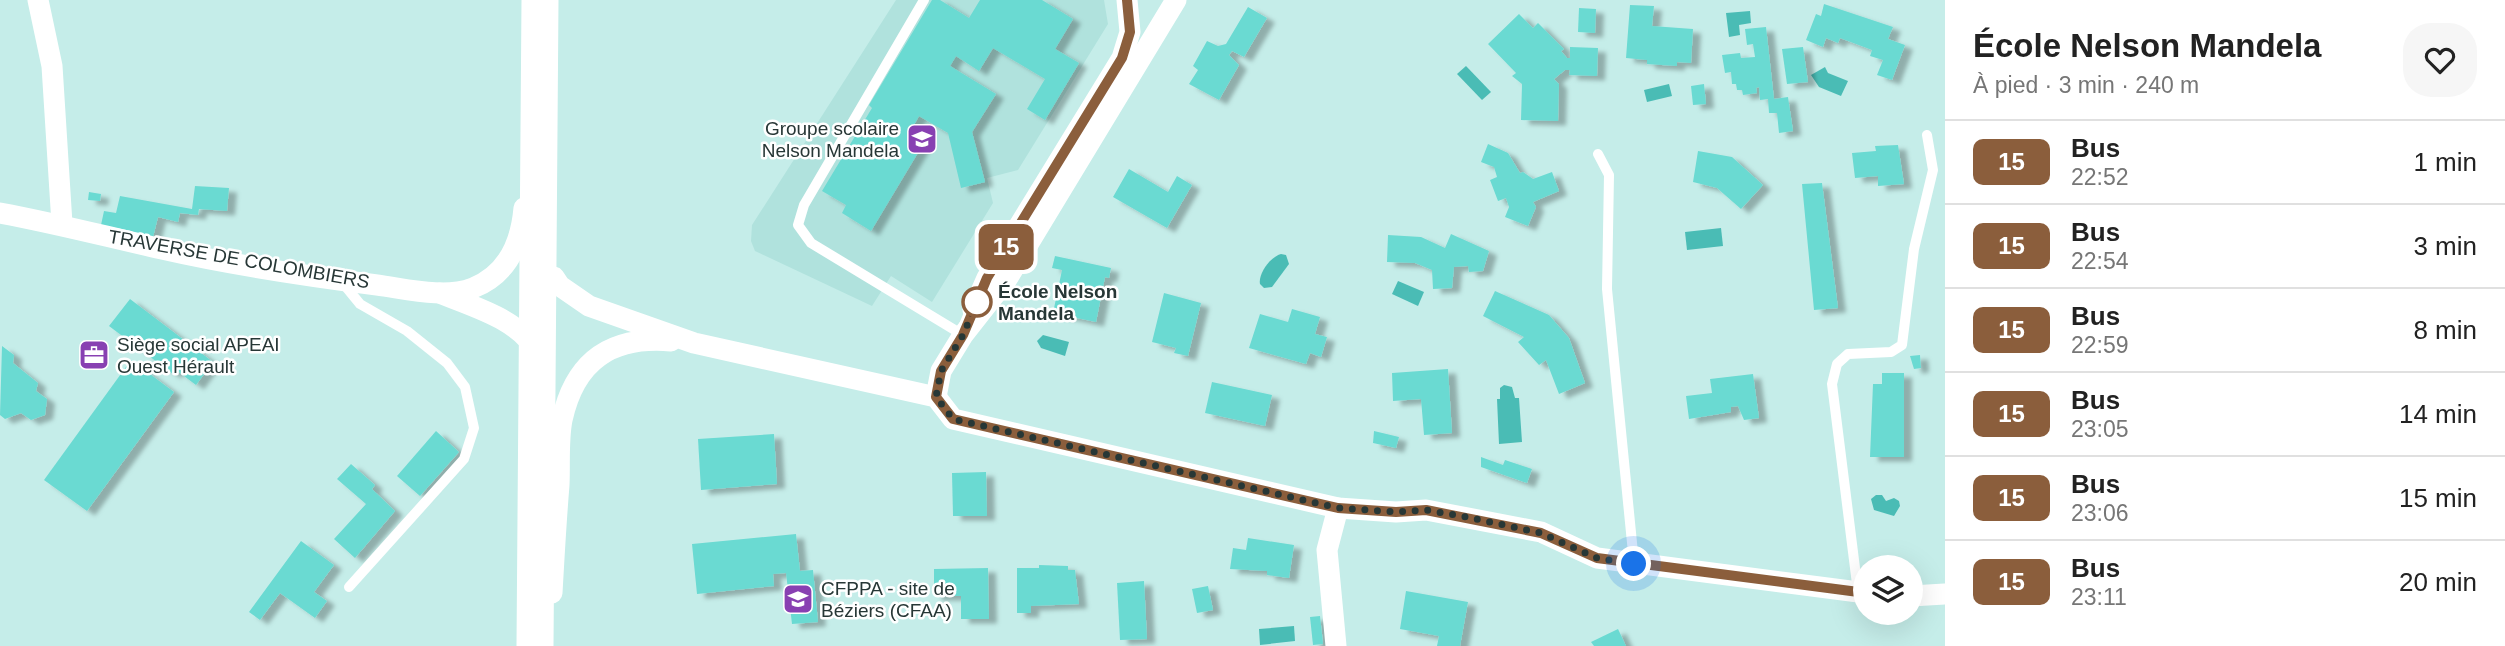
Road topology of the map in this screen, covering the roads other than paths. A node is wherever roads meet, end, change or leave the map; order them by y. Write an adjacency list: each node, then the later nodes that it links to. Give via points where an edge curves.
1 (38, 0): 10 (street, via 52,66)
2 (540, 0): 13 (street, TRAVERSE DE COLOMBIERS, via 522,229 513,256 494,276 471,288); 16 (highway)
3 (555, 0): 11 (highway)
4 (924, 0): 14 (lane, via 804,205 798,225 811,243)
5 (1127, 0): 14 (street, via 1130,32 1122,58 987,278)
6 (1176, 0): 14 (street, via 1007,279)
7 (1927, 135): 19 (lane, via 1933,170 1914,249 1902,345 1891,352 1848,354 1837,364 1832,384)
8 (1598, 154): 20 (lane, via 1609,174 1606,289)
9 (0, 213): 10 (street, TRAVERSE DE COLOMBIERS)
10 (62, 224): 12 (street, TRAVERSE DE COLOMBIERS, via 164,250)
11 (554, 276): 15 (street, via 560,286 589,306); 28 (highway)
12 (341, 280): 13 (street, TRAVERSE DE COLOMBIERS); 21 (lane, via 360,304 407,331 447,363 465,387 474,428 464,459)
13 (439, 293): 16 (street, TRAVERSE DE COLOMBIERS, via 506,322 530,339)
14 (963, 335): 17 (street, via 941,371)
15 (694, 342): 17 (street); 28 (street, via 649,339 620,343 593,359 576,383 562,420)
16 (537, 354): 27 (highway)
17 (936, 397): 18 (street, via 953,419)
18 (1338, 508): 20 (street, via 1438,512 1541,533 1597,558); 29 (street, via 1327,550)
19 (1857, 555)
20 (1634, 564): 22 (street)
21 (349, 587)
22 (1853, 591)
23 (1945, 594): 24 (street)
24 (1923, 595)
25 (1923, 599): 26 (street)
26 (1945, 606)
27 (535, 646)
28 (549, 646)
29 (1336, 646)

